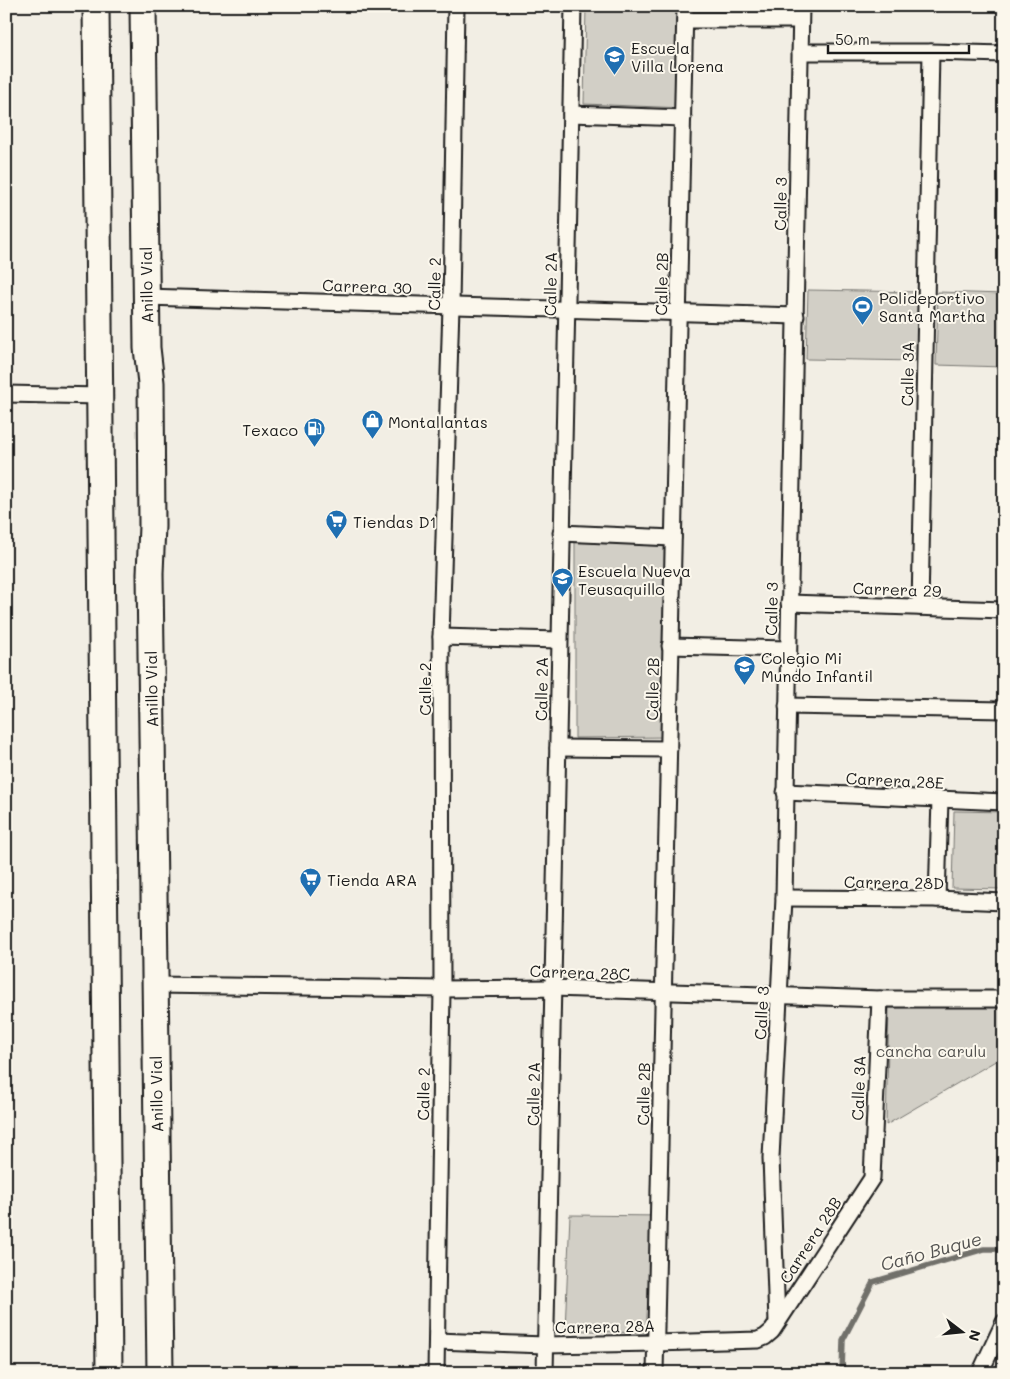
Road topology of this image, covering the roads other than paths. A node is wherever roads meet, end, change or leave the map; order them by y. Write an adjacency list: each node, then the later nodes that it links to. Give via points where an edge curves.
1 (96, 6): 18 (highway)
2 (143, 6): 12 (highway, Anillo Vial)
3 (456, 6): 13 (street, Calle 2)
4 (572, 6): 10 (street, Calle 2A)
5 (685, 13): 6 (street); 11 (street, Calle 2B)
6 (801, 13): 7 (street, Calle 3)
7 (800, 52): 8 (street); 16 (street, Calle 3)
8 (931, 52): 9 (street); 22 (street, Calle 3A)
9 (1004, 54)
10 (571, 114): 11 (street); 14 (street, Calle 2A)
11 (683, 118): 15 (street, Calle 2B)
12 (146, 297): 13 (street, Carrera 30); 38 (highway, Anillo Vial, via 147,348 152,383 150,573)
13 (451, 306): 14 (street, Carrera 30); 24 (street, Calle 2)
14 (567, 308): 15 (street, Carrera 30); 19 (street, Calle 2A)
15 (678, 312): 16 (street, Carrera 30); 20 (street, Calle 2B)
16 (796, 316): 21 (street, Calle 3)
17 (6, 394): 18 (street)
18 (100, 396): 51 (highway)
19 (561, 533): 20 (street); 25 (street, Calle 2A)
20 (673, 538): 26 (street, Calle 2B)
21 (789, 603): 22 (street, Carrera 29); 27 (street, Calle 3)
22 (920, 607): 23 (street, Carrera 29)
23 (1004, 610)
24 (441, 637): 25 (street); 39 (street, Calle 2)
25 (559, 640): 30 (street, Calle 2A)
26 (670, 646): 27 (street); 31 (street, Calle 2B)
27 (788, 649): 28 (street, Calle 3)
28 (787, 706): 29 (street); 32 (street, Calle 3)
29 (1004, 710)
30 (558, 748): 31 (street); 40 (street, Calle 2A)
31 (669, 749): 41 (street, Calle 2B)
32 (785, 792): 33 (street, Carrera 28E); 35 (street, Calle 3)
33 (940, 799): 34 (street, Carrera 28E); 36 (street)
34 (1004, 802)
35 (784, 898): 36 (street, Carrera 28D); 42 (street, Calle 3)
36 (936, 899): 37 (street, Carrera 28D)
37 (1004, 902)
38 (155, 985): 39 (street, Carrera 28C); 52 (highway, Anillo Vial)
39 (442, 988): 40 (street, Carrera 28C); 48 (street, Calle 2)
40 (553, 988): 41 (street, Carrera 28C); 50 (street, Calle 2A)
41 (663, 993): 42 (street, Carrera 28C); 49 (street, Calle 2B)
42 (779, 997): 44 (street, Carrera 28C); 47 (street, Calle 3, via 771,1158)
43 (1004, 999): 44 (street, Carrera 28C)
44 (880, 1000): 45 (street, Calle 3A)
45 (872, 1178): 47 (street, Carrera 28B)
46 (1004, 1322): 56 (street)
47 (774, 1327): 49 (street, Carrera 28A, via 758,1340)
48 (437, 1341): 50 (street, Carrera 28A); 53 (street, Calle 2)
49 (656, 1343): 50 (street, Carrera 28A); 55 (street, Calle 2B)
50 (545, 1345): 54 (street, Calle 2A)
51 (109, 1373)
52 (160, 1373)
53 (436, 1373)
54 (545, 1373)
55 (655, 1373)
56 (980, 1373)

